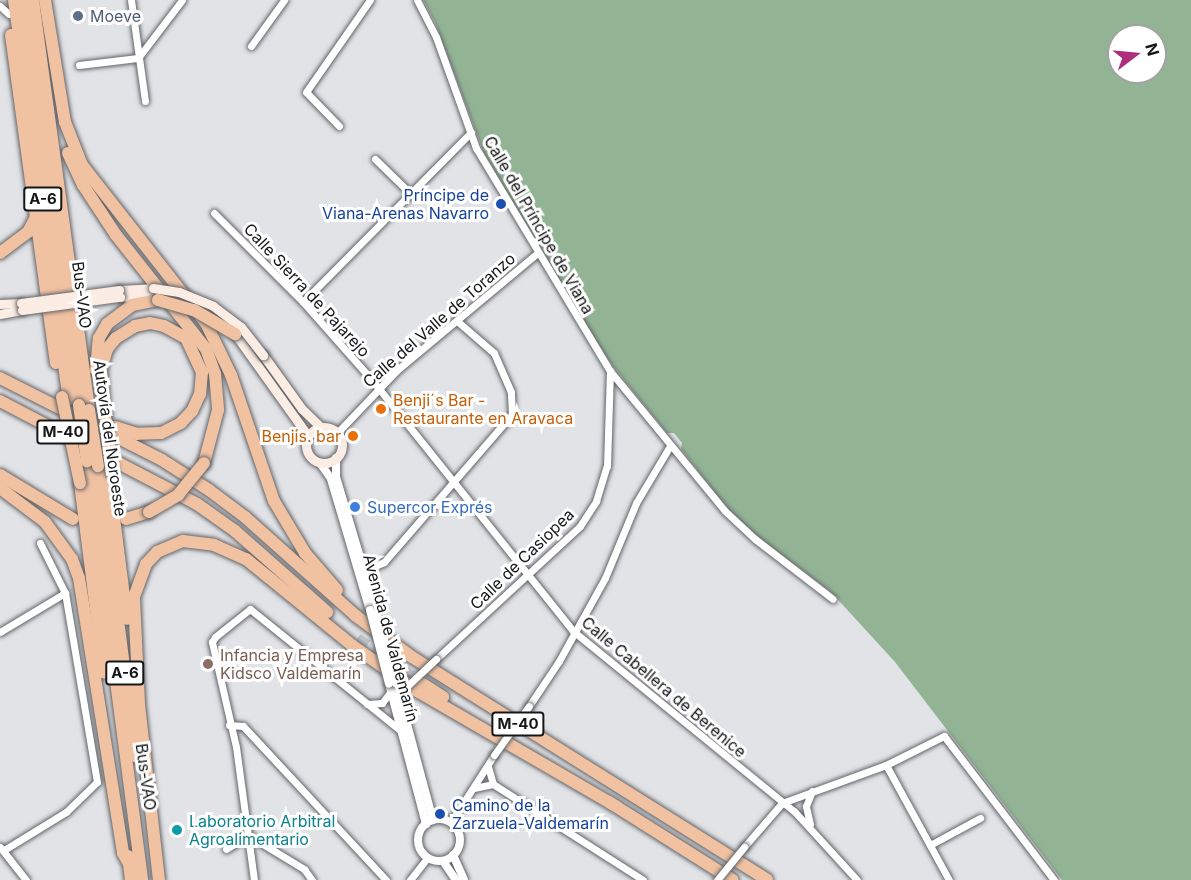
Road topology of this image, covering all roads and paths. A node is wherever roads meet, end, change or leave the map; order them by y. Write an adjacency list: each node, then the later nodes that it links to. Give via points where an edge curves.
1 (7, 0): 11 (highway)
2 (14, 0): 36 (highway, Autovía del Noroeste / A-6)
3 (23, 0): 36 (highway, Bus-VAO)
4 (33, 0): 36 (highway, Autovía del Noroeste / A-6)
5 (43, 0): 50 (highway, bridge, via 60,120 78,177 139,267 196,332 212,365 218,410 204,463 178,495 149,513); 60 (highway, via 65,122 82,165 206,323 231,375 267,486 297,542 334,587)
6 (131, 0): 13 (street)
7 (182, 0): 13 (street)
8 (285, 0): 12 (street)
9 (370, 0): 16 (street, via 306,92)
10 (417, 0): 17 (street, Calle del Príncipe de Viana, via 436,37)
11 (4, 10): 21 (highway)
12 (251, 46)
13 (138, 58): 14 (street); 15 (street)
14 (79, 64)
15 (144, 100)
16 (339, 126)
17 (471, 132): 19 (street); 23 (street, Calle del Príncipe de Viana, via 476,148)
18 (375, 159): 19 (street)
19 (410, 194): 26 (street)
20 (214, 213): 26 (street, Calle Sierra de Pajarejo)
21 (35, 218): 22 (highway, via 28,232); 24 (highway)
22 (2, 251): 24 (highway, via 23,245)
23 (536, 254): 30 (street, Calle del Valle de Toranzo); 32 (street, Calle del Príncipe de Viana)
24 (40, 255): 36 (highway)
25 (156, 294): 28 (main road, bridge, via 120,293); 31 (highway, bridge); 36 (highway, via 123,310 99,338 96,373); 38 (main road, bridge, via 179,292 213,306 241,327)
26 (303, 302): 34 (street, Calle Sierra de Pajarejo)
27 (0, 304): 28 (main road)
28 (22, 307): 29 (main road)
29 (0, 314)
30 (457, 321): 34 (street, Calle del Valle de Toranzo); 47 (street, via 494,353 513,403 504,427)
31 (235, 334): 40 (main road)
32 (610, 371): 41 (street, Calle del Príncipe de Viana); 53 (street, Calle de Casiopea, via 603,483 580,526)
33 (0, 378): 36 (highway, via 128,432 161,433 186,419 202,388 200,363 186,338 164,326 150,323 128,329 107,349); 60 (highway, M-40, via 162,460 209,490 356,616)
34 (379, 388): 39 (street, Calle del Valle de Toranzo); 47 (street, Calle Cabellera de Berenice)
35 (0, 400): 43 (highway, M-40)
36 (84, 407): 45 (highway, Autovía del Noroeste / A-6, bridge); 87 (highway, Autovía del Noroeste / A-6, bridge, via 80,483)
37 (0, 409): 43 (highway)
38 (322, 428): 39 (main road); 40 (main road)
39 (337, 433): 42 (main road, via 341,446)
40 (308, 436): 44 (main road, via 307,453)
41 (670, 446): 55 (street, Calle del Príncipe de Viana, via 725,511); 57 (street, via 636,503 605,578)
42 (336, 459): 44 (main road); 52 (street, Avenida de Valdemarín, via 336,477)
43 (125, 463): 59 (highway, M-40, via 235,531)
44 (320, 463): 56 (street, Avenida de Valdemarín, via 331,479)
45 (101, 468): 63 (highway, via 114,510); 90 (highway, Bus-VAO); 91 (highway, Autovía del Noroeste / A-6)
46 (0, 475): 49 (highway)
47 (454, 483): 52 (street, via 384,562 375,567); 53 (street, Calle Cabellera de Berenice)
48 (0, 488): 87 (highway, via 45,522 72,559 79,578 123,853)
49 (73, 519)
50 (126, 519)
51 (40, 543): 54 (street)
52 (363, 564): 56 (street, Avenida de Valdemarín)
53 (528, 575): 57 (street, Calle Cabellera de Berenice); 62 (street, Calle de Casiopea, bridge, via 436,659)
54 (65, 593): 58 (street); 82 (street, via 97,782 66,812)
55 (833, 599)
56 (373, 612): 62 (street, Avenida de Valdemarín, bridge)
57 (573, 631): 70 (street, bridge, via 559,661); 74 (street, Calle Cabellera de Berenice)
58 (0, 632)
59 (357, 639)
60 (412, 657): 102 (highway, M-40)
61 (423, 684): 75 (highway, M-40)
62 (395, 689): 65 (street, Calle de Casiopea); 68 (street, Avenida de Valdemarín); 77 (street, Avenida de Valdemarín)
63 (139, 704): 75 (highway, via 133,623 138,579 157,552 183,541 201,542 229,551 264,572 353,646 419,692); 92 (highway)
64 (367, 704): 65 (street); 66 (street); 67 (street, via 250,609 244,610 212,642)
65 (380, 704): 66 (street)
66 (380, 714): 68 (street)
67 (229, 725): 80 (street, via 236,747); 95 (street, via 243,726)
68 (400, 730): 77 (street, Avenida de Valdemarín)
69 (886, 765): 73 (street); 81 (street); 105 (street, via 938,736 948,738)
70 (488, 766): 71 (street); 72 (street)
71 (493, 784): 72 (street); 99 (street)
72 (474, 788): 78 (street)
73 (812, 791): 74 (street); 79 (street, via 806,813)
74 (782, 802): 79 (street, Calle Cabellera de Berenice); 100 (street, bridge)
75 (616, 806): 101 (highway, M-40)
76 (980, 818): 81 (street)
77 (429, 822): 78 (street); 85 (street, via 418,839)
78 (451, 822): 84 (street, via 460,838)
79 (812, 829): 103 (street, Calle Cabellera de Berenice)
80 (248, 835): 83 (street); 93 (street); 94 (street, via 304,869)
81 (930, 845): 104 (street)
82 (2, 848): 88 (street)
83 (226, 849)
84 (453, 855): 86 (street); 98 (street)
85 (427, 858): 86 (street); 96 (street)
86 (443, 861): 97 (street)
87 (128, 862): 89 (highway, Autovía del Noroeste / A-6)
88 (27, 880)
89 (131, 880)
90 (142, 880)
91 (152, 880)
92 (159, 880)
93 (254, 880)
94 (312, 880)
95 (386, 880)
96 (410, 880)
97 (456, 880)
98 (464, 880)
99 (643, 880)
100 (717, 880)
101 (733, 880)
102 (766, 880)
103 (856, 880)
104 (949, 880)
105 (1054, 880)

